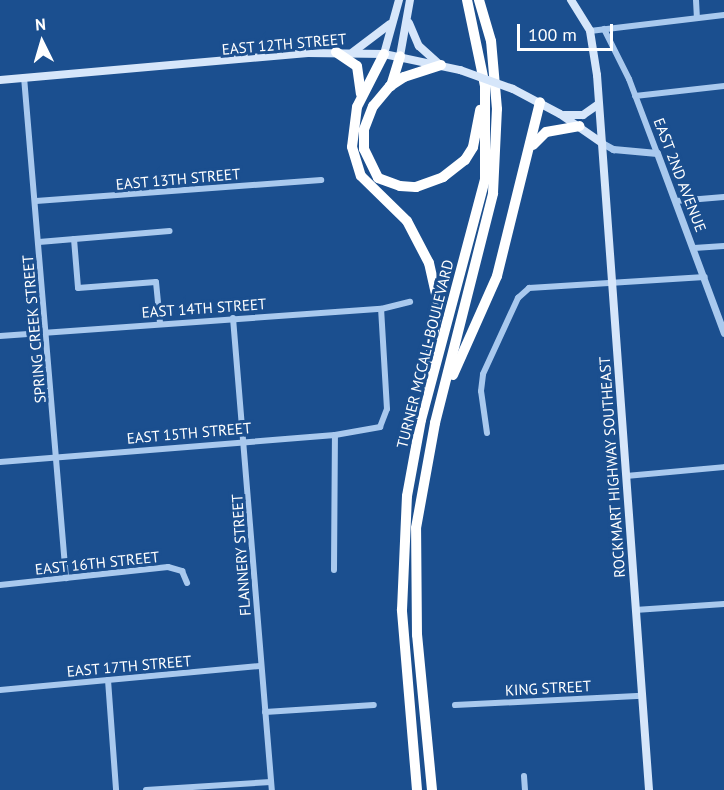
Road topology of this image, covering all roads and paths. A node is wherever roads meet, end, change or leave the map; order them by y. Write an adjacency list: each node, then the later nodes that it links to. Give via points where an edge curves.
1 (399, 0): 10 (main road)
2 (410, 0): 9 (main road)
3 (467, 0): 21 (highway, TURNER MCCALL BOULEVARD)
4 (479, 0): 50 (highway, TURNER MCCALL BOULEVARD, via 491,41 497,109 493,193)
5 (571, 0): 12 (main road)
6 (696, 0): 8 (street)
7 (724, 15): 8 (street)
8 (697, 17): 11 (street)
9 (409, 21): 16 (main road); 17 (main road, via 419,46)
10 (393, 22): 14 (main road, via 379,36); 15 (main road)
11 (604, 29): 12 (street); 23 (street, EAST 2ND AVENUE)
12 (590, 31): 26 (main road, ROCKMART HIGHWAY SOUTHEAST)
13 (336, 52): 14 (main road, EAST 12TH STREET); 18 (main road, EAST 12TH STREET); 24 (highway, via 357,66)
14 (352, 52): 15 (main road, EAST 12TH STREET)
15 (384, 54): 16 (main road, EAST 12TH STREET); 24 (highway)
16 (400, 56): 17 (main road, EAST 12TH STREET); 20 (highway)
17 (441, 65): 20 (highway); 25 (main road, EAST 12TH STREET, bridge)
18 (24, 77): 19 (main road, EAST 12TH STREET); 34 (street, SPRING CREEK STREET)
19 (0, 80)
20 (390, 86): 21 (highway, via 373,106 364,130 364,149 378,178 416,187 443,177 465,160 473,147)
21 (485, 86): 51 (highway, TURNER MCCALL BOULEVARD, via 485,180)
22 (724, 86): 23 (street)
23 (635, 96): 31 (street, EAST 2ND AVENUE)
24 (361, 99): 51 (highway, via 352,129 357,168 415,231 429,263 438,303)
25 (540, 102): 27 (main road, EAST 12TH STREET); 30 (highway)
26 (599, 104): 27 (main road, via 583,115); 29 (main road, ROCKMART HIGHWAY SOUTHEAST)
27 (560, 114): 28 (main road, EAST 12TH STREET)
28 (579, 126): 29 (main road, EAST 12TH STREET); 30 (highway, via 546,132)
29 (602, 143): 31 (street, EAST 12TH STREET, via 613,149); 42 (main road, ROCKMART HIGHWAY SOUTHEAST)
30 (532, 145): 50 (highway, via 488,304)
31 (657, 153): 35 (street, EAST 2ND AVENUE)
32 (321, 180): 34 (street, EAST 13TH STREET)
33 (724, 197): 35 (street)
34 (36, 201): 38 (street, SPRING CREEK STREET)
35 (676, 201): 40 (street, EAST 2ND AVENUE)
36 (170, 231): 37 (street)
37 (74, 239): 38 (street); 46 (street, via 78,288 156,282)
38 (39, 242): 47 (street, SPRING CREEK STREET)
39 (724, 246): 40 (street)
40 (694, 248): 41 (street, EAST 2ND AVENUE)
41 (705, 277): 42 (street); 48 (street, EAST 2ND AVENUE)
42 (613, 284): 52 (street, via 532,287 518,298 481,383); 58 (main road, ROCKMART HIGHWAY SOUTHEAST)
43 (410, 302): 44 (street, EAST 14TH STREET)
44 (381, 309): 45 (street, EAST 14TH STREET); 53 (street, EAST 15TH STREET, via 387,409 380,427)
45 (234, 318): 46 (street, EAST 14TH STREET); 54 (street, FLANNERY STREET)
46 (160, 323): 47 (street, EAST 14TH STREET)
47 (46, 332): 49 (street, EAST 14TH STREET); 55 (street, SPRING CREEK STREET)
48 (724, 333)
49 (0, 336)
50 (444, 394): 78 (highway, TURNER MCCALL BOULEVARD, via 422,487 414,568)
51 (421, 420): 77 (highway, TURNER MCCALL BOULEVARD, via 407,496 402,574)
52 (488, 433)
53 (335, 435): 54 (street, EAST 15TH STREET); 59 (street)
54 (245, 440): 55 (street, EAST 15TH STREET); 65 (street, FLANNERY STREET)
55 (56, 456): 56 (street, EAST 15TH STREET); 60 (street, SPRING CREEK STREET)
56 (0, 462)
57 (724, 467): 58 (street)
58 (626, 476): 64 (main road, ROCKMART HIGHWAY SOUTHEAST)
59 (334, 570)
60 (66, 578): 61 (street, EAST 16TH STREET, via 175,567 182,571); 62 (street, EAST 16TH STREET)
61 (187, 583)
62 (0, 585)
63 (724, 604): 64 (street)
64 (636, 610): 68 (main road, ROCKMART HIGHWAY SOUTHEAST)
65 (260, 666): 66 (street, EAST 17TH STREET); 71 (street, FLANNERY STREET)
66 (108, 680): 67 (street, EAST 17TH STREET); 74 (street)
67 (0, 690)
68 (642, 696): 70 (street, KING STREET); 80 (main road, ROCKMART HIGHWAY SOUTHEAST)
69 (374, 705): 71 (street)
70 (454, 705)
71 (265, 712): 73 (street, FLANNERY STREET)
72 (524, 776): 79 (street)
73 (271, 782): 75 (street); 76 (street, FLANNERY STREET)
74 (116, 790)
75 (146, 790)
76 (272, 790)
77 (417, 790)
78 (432, 790)
79 (525, 790)
80 (649, 790)

